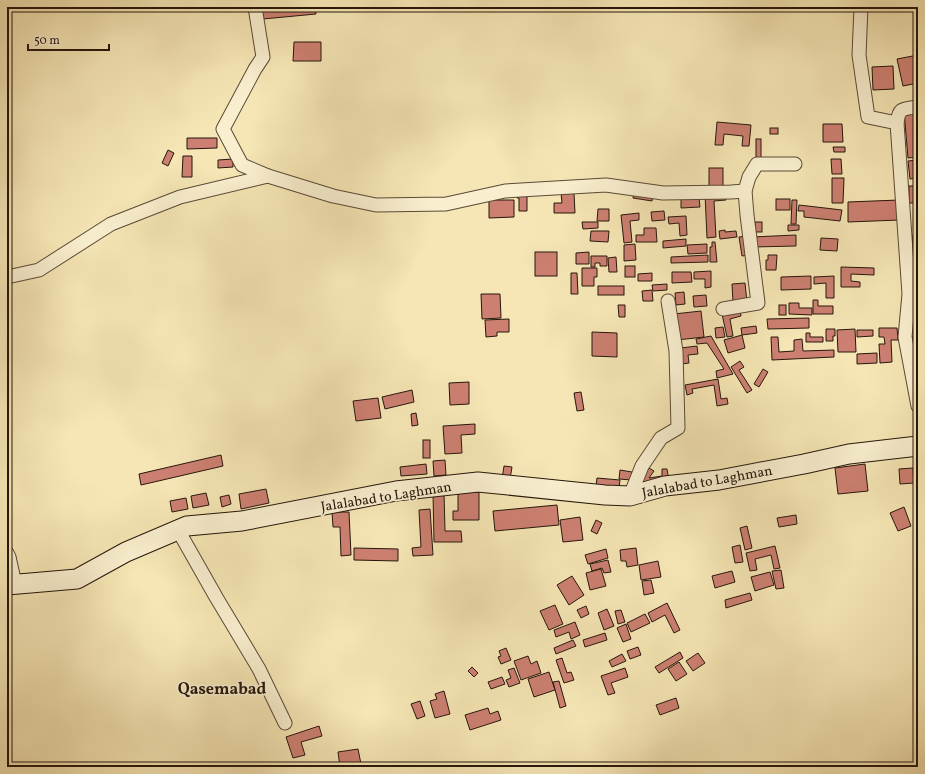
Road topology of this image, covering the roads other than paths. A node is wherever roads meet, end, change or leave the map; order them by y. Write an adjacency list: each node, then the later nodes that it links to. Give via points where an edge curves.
1 (256, 7): 6 (street, via 264,57 223,129 242,165)
2 (861, 7): 4 (street, via 859,55 868,117)
3 (918, 107): 4 (street, via 900,111)
4 (897, 123): 9 (street)
5 (795, 164): 7 (street, via 757,164 749,177)
6 (268, 176): 7 (street, via 333,196 376,205 446,204 505,191 606,185 663,193); 8 (street, via 180,197 111,224 39,270)
7 (745, 191): 11 (street, via 758,303)
8 (7, 277)
9 (913, 278): 12 (street, via 905,337)
10 (668, 300): 14 (street, via 676,351 678,428 662,438 642,466)
11 (723, 309)
12 (918, 406)
13 (918, 446): 14 (street, Jalalabad to Laghman, via 849,454 719,480 665,486)
14 (630, 496): 15 (street, Jalalabad to Laghman, via 478,482 396,491 242,522 187,526)
15 (178, 530): 17 (street, Jalalabad to Laghman, via 126,552 76,579); 18 (street, via 259,669)
16 (7, 553): 17 (street)
17 (11, 584)
18 (285, 724)

